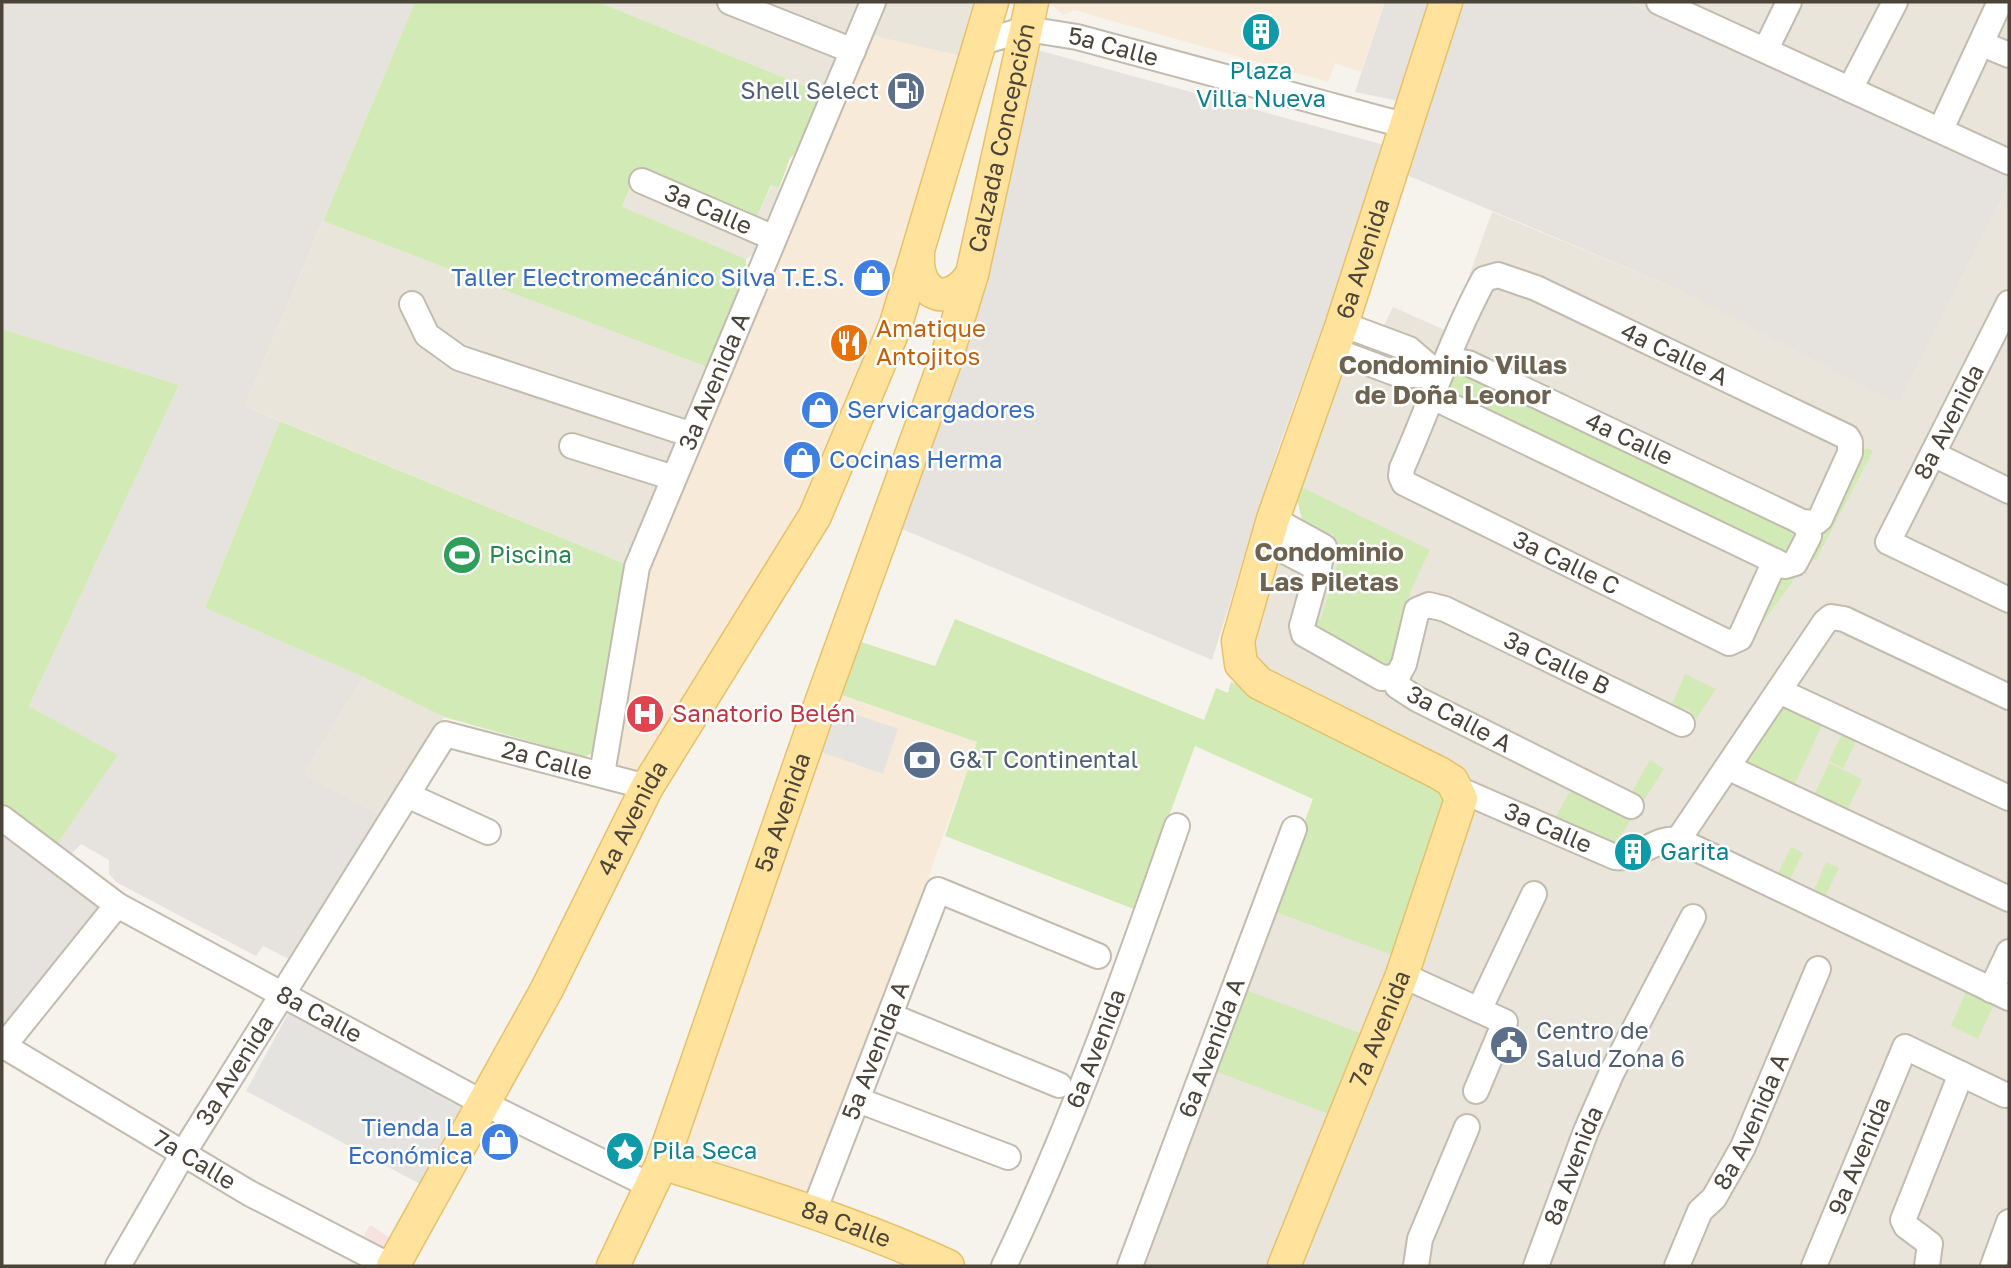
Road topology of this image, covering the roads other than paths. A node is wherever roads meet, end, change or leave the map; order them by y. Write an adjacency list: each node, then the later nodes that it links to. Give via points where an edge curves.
1 (730, 2): 13 (street)
2 (873, 2): 13 (street, 3a Avenida A)
3 (1447, 2): 16 (main road, 6a Avenida)
4 (1658, 2): 12 (street)
5 (1789, 2): 12 (street)
6 (1895, 2): 15 (street)
7 (2001, 2): 10 (street); 11 (street)
8 (988, 14): 9 (street, 5a Calle); 21 (main road, Calzada Concepción)
9 (1029, 15): 16 (street, 5a Calle, via 1077,37); 22 (main road, Calzada Concepción)
10 (2009, 15)
11 (1982, 44): 14 (street); 17 (street)
12 (1766, 49): 15 (street)
13 (853, 51): 20 (street, 3a Avenida A)
14 (2009, 55)
15 (1850, 89): 17 (street)
16 (1407, 126): 26 (main road, 6a Avenida)
17 (1941, 129): 18 (street)
18 (2009, 162)
19 (642, 181): 20 (street, 3a Calle)
20 (774, 238): 29 (street, 3a Avenida A)
21 (918, 256): 22 (main road, via 919,279 931,292 957,290); 25 (main road, 4a Avenida)
22 (972, 275): 27 (main road, 5a Avenida)
23 (2009, 303): 31 (street, 8a Avenida)
24 (412, 304): 29 (street, via 426,335 459,358)
25 (896, 324): 27 (main road, via 916,312 932,313 945,323); 46 (main road, 4a Avenida, via 815,516)
26 (1337, 337): 28 (street, 4a Calle, via 1400,374); 35 (main road, 6a Avenida)
27 (951, 339): 78 (main road, 5a Avenida)
28 (1440, 378): 34 (street, 4a Calle, via 1455,361 1468,363); 34 (street, 4a Calle A, via 1482,282 1493,275 1512,278 1843,435 1850,442 1850,453 1819,519); 36 (street, 4a Calle, via 1445,403); 36 (street, 3a Calle C, via 1402,468 1402,479 1413,489 1732,643 1740,638)
29 (692, 435): 32 (street, 3a Avenida A)
30 (572, 446): 32 (street)
31 (1933, 454): 33 (street); 37 (street, 8a Avenida, via 1888,542)
32 (674, 478): 45 (street, 3a Avenida A, via 637,567)
33 (2009, 491)
34 (1805, 525): 36 (street, via 1806,542)
35 (1270, 531): 38 (main road, 6a Avenida, via 1238,641); 39 (street, 3a Calle A, via 1322,558 1302,629 1309,639 1382,678)
36 (1784, 563)
37 (2009, 600)
38 (1247, 673): 47 (main road, 3a Calle, via 1269,690 1440,773)
39 (1398, 677): 42 (street, 3a Calle B, via 1417,610 1429,605); 50 (street, 3a Calle A, via 1397,686 1417,699)
40 (1779, 691): 41 (street, via 1825,622 1834,617); 44 (street); 49 (street)
41 (2009, 696)
42 (1682, 724)
43 (445, 734): 45 (street, 2a Calle); 48 (street, 3a Avenida)
44 (1729, 768): 55 (street); 57 (street)
45 (602, 774): 46 (street, 2a Calle)
46 (647, 787): 74 (main road, 4a Avenida, via 547,989)
47 (1458, 789): 55 (street, 3a Calle, via 1620,858 1668,839); 63 (main road, 7a Avenida, via 1460,808)
48 (407, 795): 54 (street); 64 (street, 3a Avenida)
49 (2009, 798)
50 (1631, 806)
51 (2, 818): 58 (street, 8a Calle)
52 (1177, 826): 86 (street, 6a Avenida, via 1085,1077)
53 (1294, 829): 87 (street, 6a Avenida A)
54 (488, 831)
55 (1678, 840): 65 (street)
56 (1534, 894): 66 (street)
57 (2009, 899)
58 (117, 905): 64 (street, 8a Calle); 68 (street)
59 (1693, 917): 90 (street, 8a Avenida, via 1612,1072)
60 (2009, 952): 65 (street)
61 (1098, 956): 67 (street, 5a Avenida A, via 938,890)
62 (1818, 969): 91 (street, 8a Avenida A, via 1743,1147 1714,1198 1700,1211)
63 (1402, 975): 66 (street); 88 (main road, 7a Avenida)
64 (283, 993): 74 (street, 8a Calle); 76 (street, 3a Avenida)
65 (2000, 994)
66 (1479, 1010): 71 (street, via 1505,1022)
67 (891, 1016): 70 (street); 73 (street, 5a Avenida A)
68 (3, 1047): 76 (street, 7a Calle)
69 (1961, 1074): 72 (street); 81 (street, via 1903,1220 1925,1238); 92 (street, 9a Avenida, via 1905,1047)
70 (1059, 1085)
71 (1476, 1091)
72 (2005, 1095)
73 (858, 1100): 77 (street); 79 (street, 5a Avenida A)
74 (483, 1103): 78 (street, 8a Calle); 83 (main road, 4a Avenida)
75 (1466, 1126): 89 (street, via 1420,1239)
76 (184, 1152): 82 (street, 3a Avenida); 83 (street, 7a Calle, via 249,1193)
77 (1008, 1157)
78 (656, 1175): 79 (main road, 8a Calle); 84 (main road, 5a Avenida)
79 (814, 1211): 85 (main road, 8a Calle)
80 (2009, 1222): 93 (street)
81 (1929, 1259)
82 (118, 1266)
83 (391, 1266)
84 (613, 1266)
85 (948, 1266)
86 (1004, 1266)
87 (1130, 1266)
88 (1284, 1266)
89 (1416, 1266)
90 (1536, 1266)
91 (1677, 1266)
92 (1814, 1266)
93 (1993, 1266)

